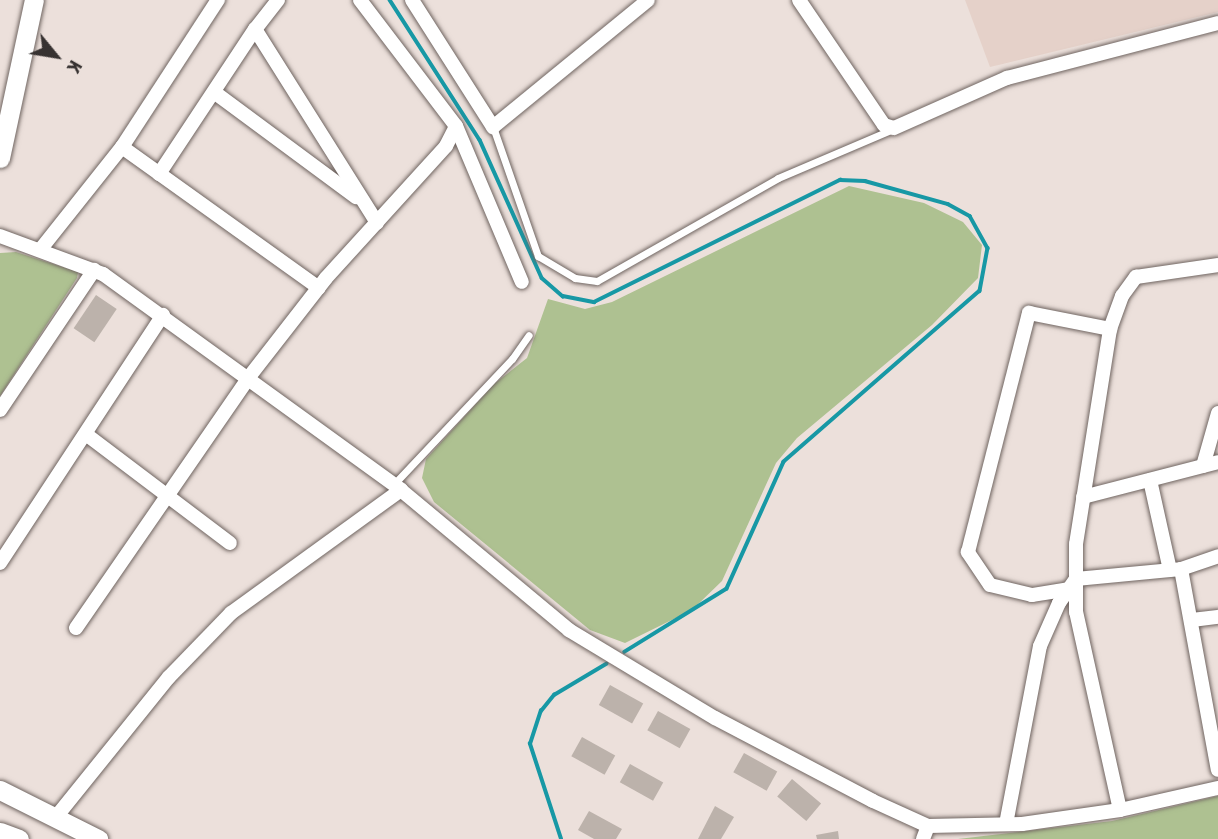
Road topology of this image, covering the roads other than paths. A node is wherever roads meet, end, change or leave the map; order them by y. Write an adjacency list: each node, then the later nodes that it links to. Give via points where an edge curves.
1 (34, 0): 15 (main road)
2 (218, 0): 14 (street)
3 (278, 0): 9 (street)
4 (360, 0): 11 (street)
5 (412, 0): 12 (street)
6 (648, 0): 12 (street)
7 (799, 0): 13 (street, via 884,125)
8 (1218, 23): 13 (street, via 1007,78)
9 (255, 29): 10 (street); 17 (street)
10 (214, 92): 16 (street); 17 (street)
11 (456, 126): 18 (street, via 446,146); 23 (street)
12 (494, 127): 13 (lane, via 538,256 575,278 597,282 778,178)
13 (894, 128)
14 (122, 147): 16 (street); 20 (street)
15 (0, 158)
16 (159, 174): 24 (street)
17 (365, 203): 18 (street)
18 (377, 223): 24 (street)
19 (0, 236): 20 (street)
20 (40, 250): 22 (street)
21 (1218, 265): 26 (street, via 1136,277 1122,296)
22 (94, 270): 25 (street); 29 (street)
23 (522, 282)
24 (319, 288): 28 (street)
25 (163, 315): 28 (street); 31 (street)
26 (1110, 330): 37 (street); 42 (street, via 1029,313 968,552 990,585 1032,595)
27 (529, 335): 35 (lane)
28 (249, 377): 35 (street); 36 (street)
29 (0, 410)
30 (1218, 413): 33 (street)
31 (87, 435): 36 (street); 40 (street)
32 (1218, 462): 33 (street)
33 (1203, 466): 34 (street)
34 (1150, 480): 37 (street); 41 (street)
35 (397, 487): 50 (street, via 231,613 169,677); 52 (street, via 569,630 715,718)
36 (167, 496): 38 (street); 45 (street)
37 (1083, 497): 42 (street)
38 (230, 544)
39 (1218, 556): 41 (street)
40 (0, 563)
41 (1175, 570): 42 (street); 44 (street)
42 (1074, 585): 49 (street); 51 (street, via 1040,646)
43 (1218, 617): 44 (street)
44 (1192, 620): 46 (street)
45 (76, 628)
46 (1218, 770)
47 (1218, 788): 49 (street)
48 (0, 790): 50 (main road)
49 (1120, 810): 51 (street)
50 (56, 817): 53 (main road)
51 (1006, 824): 52 (street)
52 (926, 832)
53 (98, 839)

